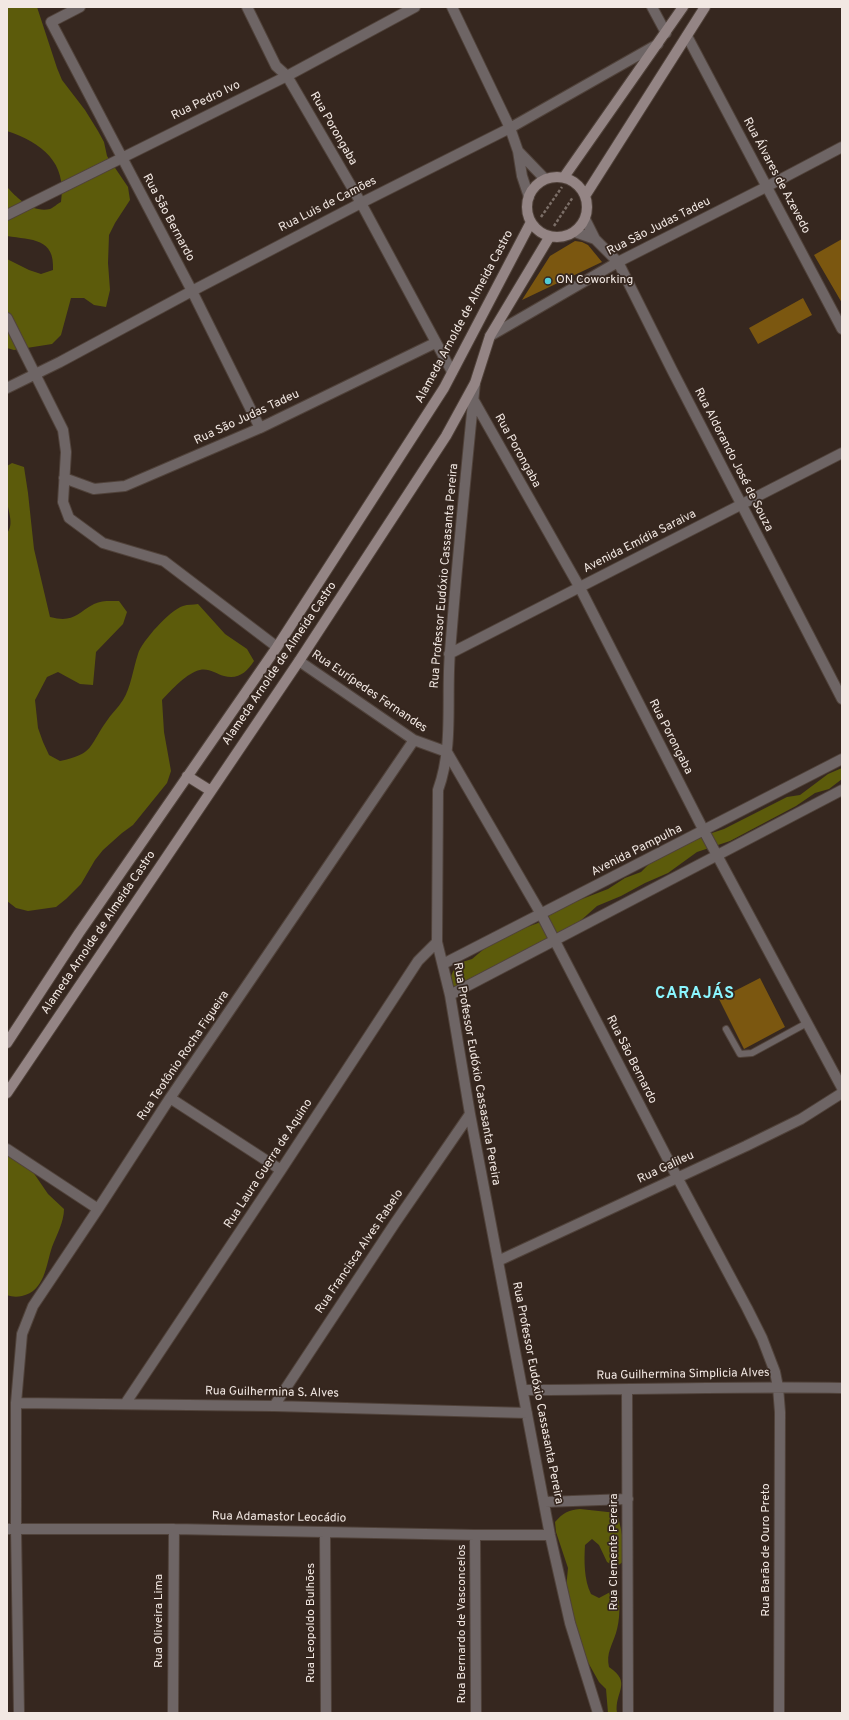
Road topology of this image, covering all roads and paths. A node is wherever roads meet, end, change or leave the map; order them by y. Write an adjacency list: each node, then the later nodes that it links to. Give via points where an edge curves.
1 (80, 7): 15 (street, Rua São Bernardo, via 50,22)
2 (247, 7): 11 (street, Rua Porongaba, via 276,66)
3 (415, 7): 11 (street, Rua Pedro Ivo)
4 (452, 7): 12 (street)
5 (652, 7): 8 (street)
6 (683, 7): 8 (main road)
7 (705, 7): 9 (main road)
8 (666, 33): 10 (main road)
9 (686, 36): 18 (street, Rua Álvares de Azevedo); 19 (main road)
10 (659, 43): 12 (street, Rua Luis de Camões); 16 (main road)
11 (287, 76): 15 (street, Rua Pedro Ivo); 21 (street, Rua Porongaba)
12 (510, 128): 14 (street); 21 (street, Rua Luis de Camões)
13 (842, 147): 18 (street, Rua São Judas Tadeu)
14 (518, 151): 17 (street); 20 (street)
15 (121, 158): 22 (street, Rua Pedro Ivo); 29 (street, Rua São Bernardo)
16 (564, 177): 17 (main road); 19 (main road, via 580,187)
17 (545, 179): 20 (main road, via 536,185)
18 (766, 187): 28 (street, Rua São Judas Tadeu); 31 (street, Rua Álvares de Azevedo)
19 (585, 196): 23 (main road)
20 (529, 197): 24 (main road, via 527,212)
21 (361, 203): 29 (street, Rua Luis de Camões); 33 (street, Rua Porongaba)
22 (7, 215)
23 (585, 219): 25 (main road); 27 (street, Rua Aldorando José de Souza)
24 (531, 222): 26 (main road, via 537,230); 34 (main road, Alameda Arnolde de Almeida Castro)
25 (574, 232): 26 (main road, via 555,238); 27 (street, Rua Aldorando José de Souza)
26 (550, 236): 32 (main road, Alameda Arnolde de Almeida Castro)
27 (595, 239): 28 (street, Rua Aldorando José de Souza)
28 (618, 262): 32 (street, Rua São Judas Tadeu); 42 (street, Rua Aldorando José de Souza)
29 (192, 291): 35 (street, Rua Luis de Camões); 39 (street, Rua São Bernardo)
30 (7, 318): 35 (street)
31 (842, 329)
32 (490, 336): 36 (main road, Alameda Arnolde de Almeida Castro)
33 (435, 343): 34 (street, Rua Porongaba); 39 (street, Rua São Judas Tadeu)
34 (452, 372): 44 (main road, Alameda Arnolde de Almeida Castro)
35 (35, 374): 37 (street, Rua Luis de Camões); 41 (street, via 63,430 66,452)
36 (475, 383): 38 (street, Rua Professor Eudóxio Cassasanta Pereira); 46 (main road, Alameda Arnolde de Almeida Castro, via 446,436)
37 (7, 388)
38 (473, 400): 43 (street, Rua Porongaba); 45 (street, Rua Professor Eudóxio Cassasanta Pereira)
39 (260, 428): 41 (street, Rua São Judas Tadeu, via 125,486 94,489)
40 (842, 453): 42 (street, Avenida Emídia Saraiva)
41 (64, 478): 44 (street, via 62,502 69,518 104,543 164,561)
42 (742, 505): 43 (street, Avenida Emídia Saraiva); 47 (street, Rua Aldorando José de Souza)
43 (580, 588): 45 (street, Avenida Emídia Saraiva); 54 (street, Rua Porongaba)
44 (277, 647): 51 (main road, Alameda Arnolde de Almeida Castro)
45 (449, 654): 49 (street, Rua Professor Eudóxio Cassasanta Pereira)
46 (299, 661): 48 (street, Rua Eurípedes Fernandes); 53 (main road, Alameda Arnolde de Almeida Castro)
47 (842, 699)
48 (414, 740): 49 (street, Rua Eurípedes Fernandes); 67 (street, Rua Teotônio Rocha Figueira)
49 (447, 752): 56 (street, Rua São Bernardo); 58 (street, Rua Professor Eudóxio Cassasanta Pereira, via 438,790)
50 (842, 759): 54 (street, Avenida Pampulha)
51 (187, 776): 53 (main road); 63 (main road, Alameda Arnolde de Almeida Castro, via 79,932)
52 (842, 790): 55 (street)
53 (211, 791): 65 (main road, Alameda Arnolde de Almeida Castro)
54 (704, 831): 55 (street, Rua Porongaba); 56 (street, Avenida Pampulha)
55 (717, 854): 57 (street); 61 (street, Rua Porongaba)
56 (541, 914): 57 (street, Rua São Bernardo); 59 (street, Avenida Pampulha)
57 (554, 939): 60 (street); 71 (street, Rua São Bernardo)
58 (437, 942): 59 (street, Rua Professor Eudóxio Cassasanta Pereira); 70 (street, Rua Laura Guerra de Aquino, via 418,961)
59 (443, 964): 60 (street, Rua Professor Eudóxio Cassasanta Pereira)
60 (450, 995): 68 (street, Rua Professor Eudóxio Cassasanta Pereira)
61 (807, 1023): 62 (lane, via 752,1053 740,1054); 64 (street, Rua Porongaba)
62 (726, 1029)
63 (7, 1043)
64 (842, 1088)
65 (7, 1093)
66 (842, 1093): 71 (street, Rua Galileu, via 802,1119)
67 (170, 1098): 70 (street); 72 (street, Rua Teotônio Rocha Figueira)
68 (470, 1114): 73 (street, Rua Professor Eudóxio Cassasanta Pereira); 80 (street, Rua Francisca Alves Rabelo)
69 (7, 1148): 72 (street)
70 (281, 1170): 79 (street, Rua Laura Guerra de Aquino)
71 (677, 1177): 73 (street, Rua Galileu); 74 (street, Rua São Bernardo, via 762,1338)
72 (98, 1210): 78 (street, Rua Teotônio Rocha Figueira, via 33,1306 27,1320 22,1334)
73 (498, 1261): 76 (street, Rua Professor Eudóxio Cassasanta Pereira)
74 (778, 1387): 75 (street, Rua Guilhermina Simplicia Alves); 77 (street, Rua Guilhermina Simplicia Alves); 95 (street, Rua Barão de Ouro Preto, via 781,1470)
75 (842, 1388)
76 (524, 1390): 77 (street, Rua Guilhermina Simplicia Alves); 81 (street, Rua Professor Eudóxio Cassasanta Pereira)
77 (627, 1390): 82 (street, Rua Clemente Pereira)
78 (16, 1403): 79 (street, Rua Guilhermina S. Alves); 84 (street, Rua Teotônio Rocha Figueira)
79 (125, 1404): 80 (street, Rua Guilhermina S. Alves)
80 (274, 1406): 81 (street, Rua Guilhermina S. Alves)
81 (527, 1413): 83 (street, Rua Professor Eudóxio Cassasanta Pereira)
82 (628, 1499): 83 (street); 94 (street, Rua Clemente Pereira)
83 (545, 1502): 88 (street, Rua Professor Eudóxio Cassasanta Pereira)
84 (11, 1529): 85 (street, Rua Adamastor Leocádio); 89 (street, Rua Teotônio Rocha Figueira)
85 (174, 1529): 86 (street, Rua Adamastor Leocádio); 90 (street, Rua Oliveira Lima)
86 (325, 1532): 87 (street, Rua Adamastor Leocádio); 91 (street, Rua Leopoldo Bulhões)
87 (475, 1535): 88 (street, Rua Adamastor Leocádio); 92 (street, Rua Bernardo de Vasconcelos)
88 (550, 1535): 93 (street, Rua Professor Eudóxio Cassasanta Pereira, via 570,1623)
89 (19, 1713)
90 (173, 1713)
91 (326, 1713)
92 (476, 1713)
93 (598, 1713)
94 (628, 1713)
95 (779, 1713)

